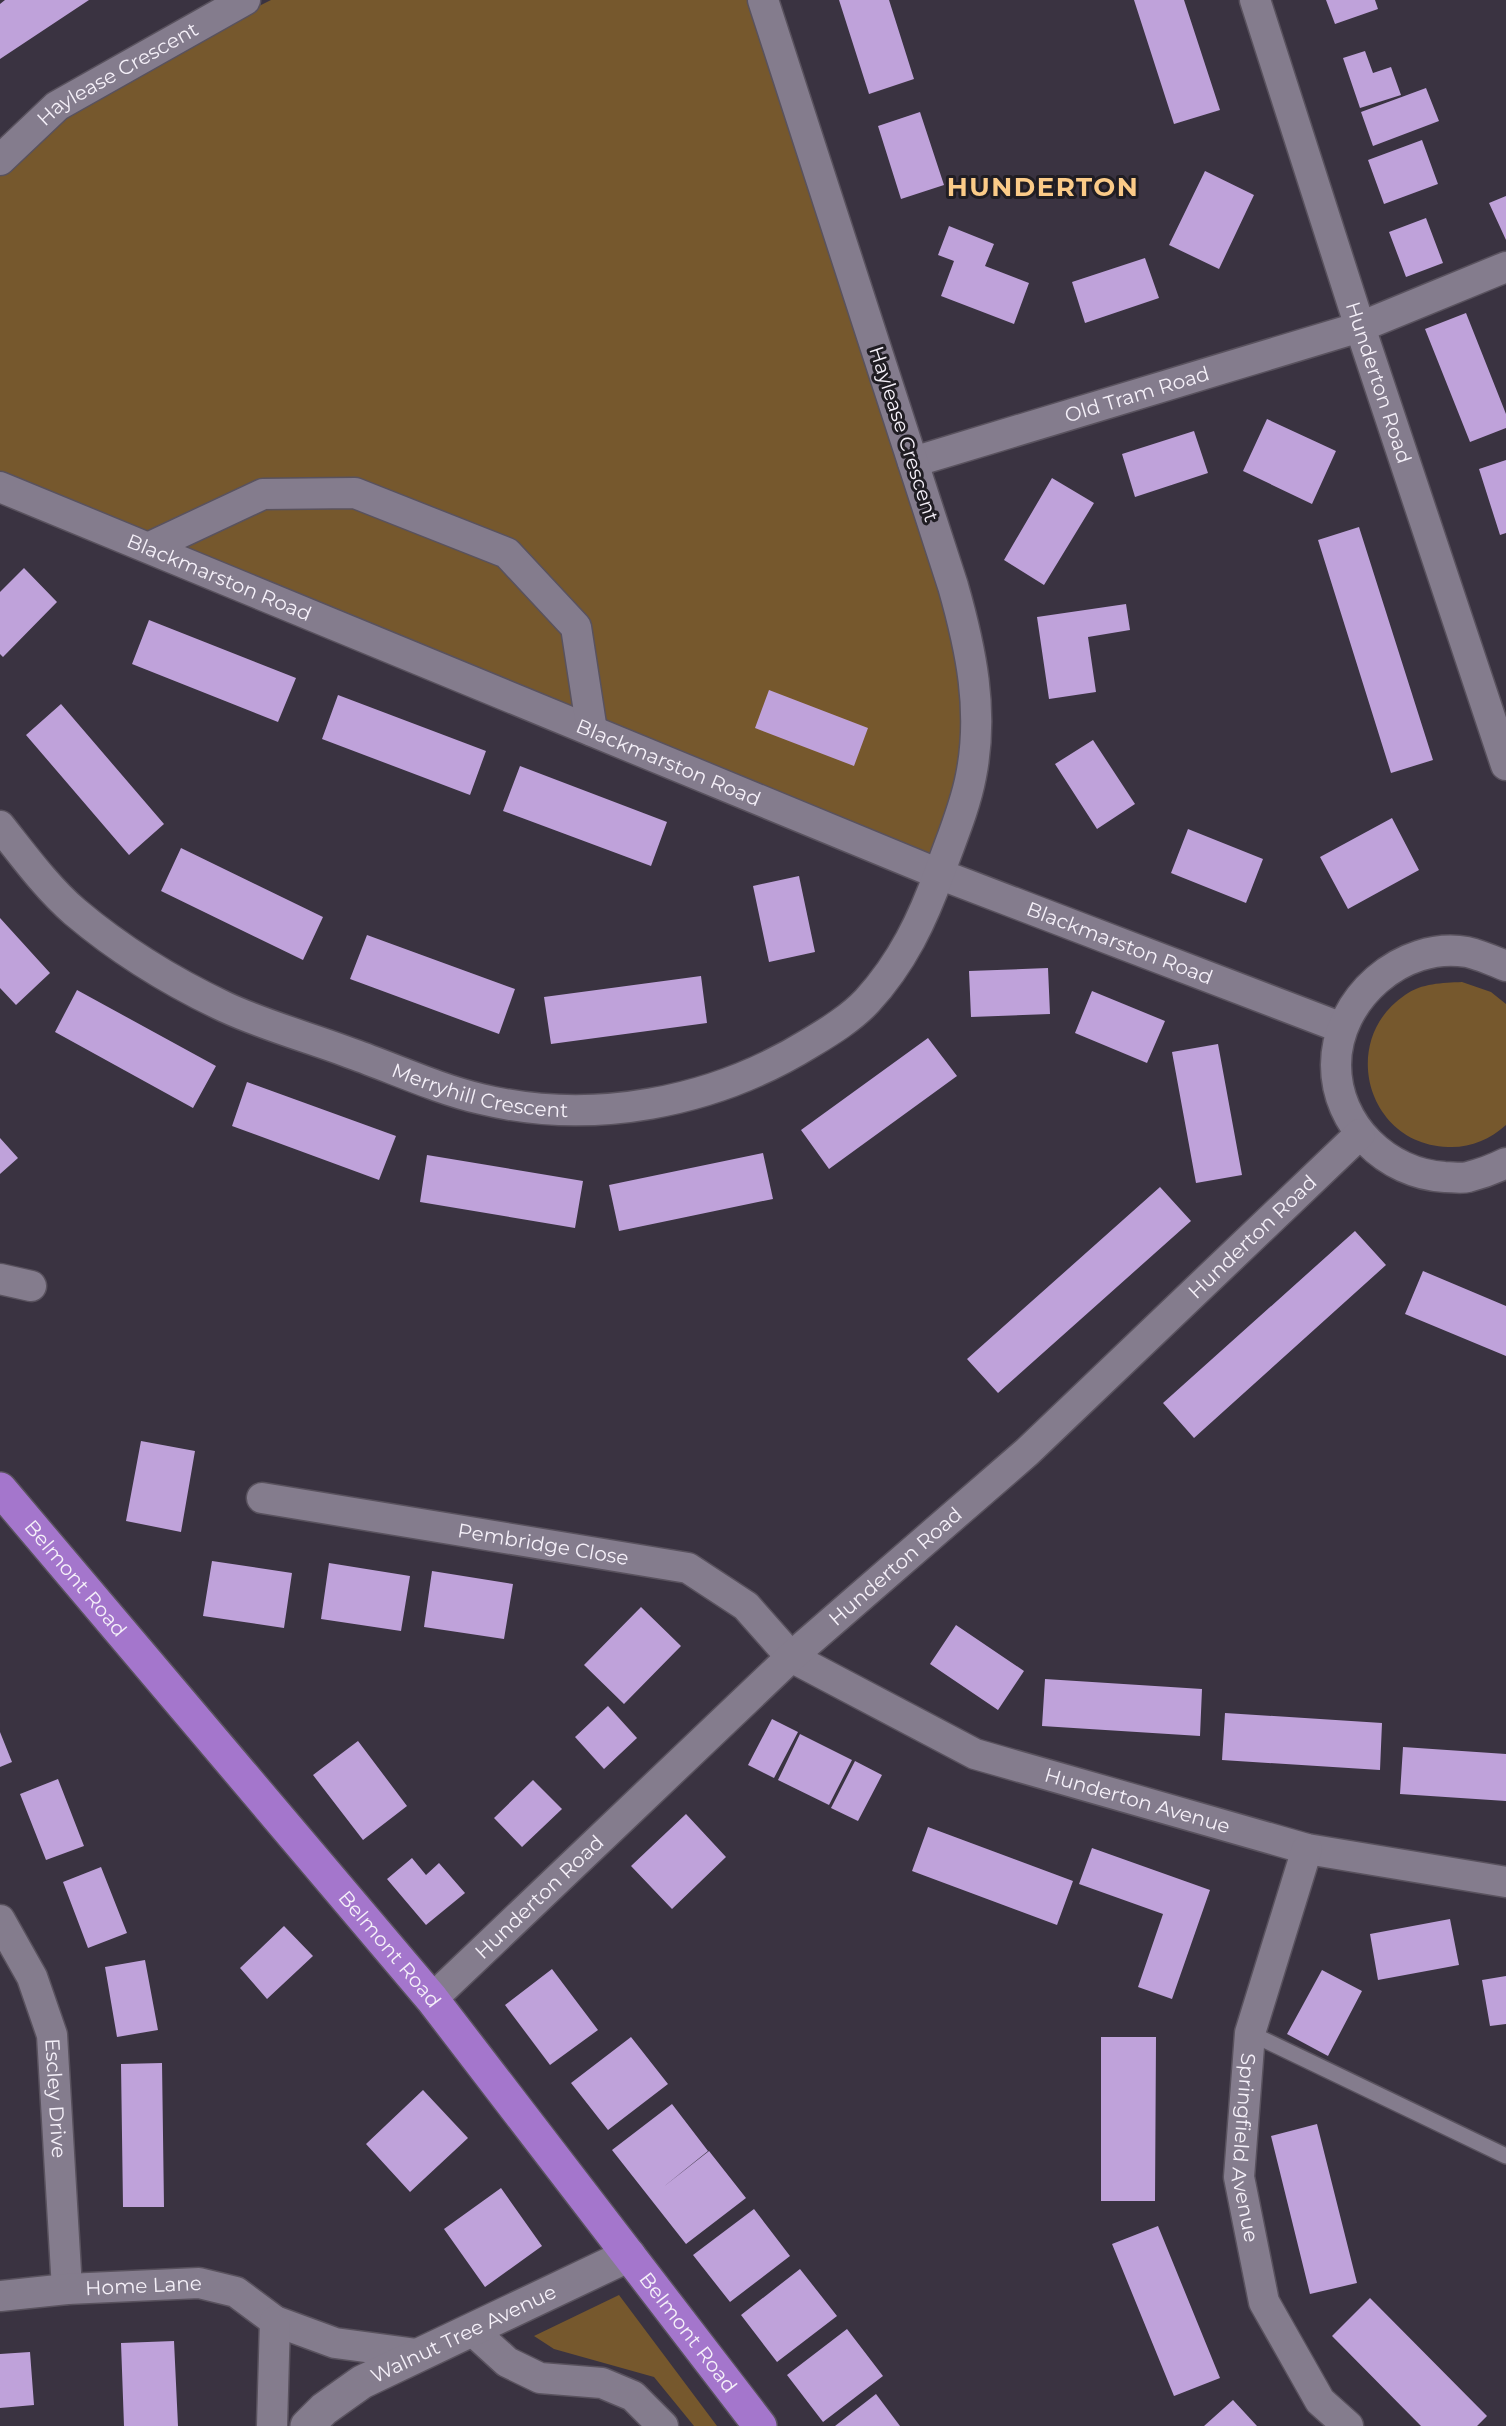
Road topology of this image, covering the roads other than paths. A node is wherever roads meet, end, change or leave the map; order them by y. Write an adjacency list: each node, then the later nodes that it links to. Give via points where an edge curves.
1 (245, 0): 4 (street, Haylease Crescent, via 57,106)
2 (763, 0): 7 (street, Haylease Crescent)
3 (1255, 0): 6 (street, Hunderton Road)
4 (0, 160)
5 (1506, 267): 6 (street, Old Tram Road)
6 (1360, 327): 7 (street, Old Tram Road); 11 (street, Hunderton Road)
7 (913, 462): 13 (street, Haylease Crescent, via 968,638 976,692 971,778)
8 (0, 488): 9 (street, Blackmarston Road)
9 (150, 548): 10 (street, Blackmarston Road); 10 (street, via 263,494 355,493 507,553 576,627)
10 (592, 731): 13 (street, Blackmarston Road)
11 (1506, 765)
12 (0, 826): 13 (street, Merryhill Crescent, via 73,910 164,976 228,1009 478,1099 550,1108 598,1109 661,1103 746,1076 804,1047 866,1003 895,967 918,927)
13 (939, 874): 15 (street, Blackmarston Road)
14 (1506, 966): 15 (street, via 1467,952 1426,953 1390,969 1360,994)
15 (1342, 1028): 16 (street, via 1336,1065 1343,1102)
16 (1360, 1134): 17 (street, via 1389,1161 1425,1176 1466,1178); 22 (street, Hunderton Road, via 1027,1452)
17 (1506, 1163)
18 (0, 1279): 19 (street)
19 (31, 1286)
20 (0, 1489): 26 (highway, Belmont Road)
21 (262, 1498): 22 (street, Pembridge Close, via 688,1568 746,1606)
22 (791, 1657): 23 (street, Hunderton Avenue, via 975,1754); 26 (street, Hunderton Road)
23 (1307, 1849): 24 (street, Hunderton Avenue); 27 (street, Springfield Avenue)
24 (1506, 1882)
25 (0, 1920): 30 (street, Escley Drive, via 32,1977 52,2035)
26 (432, 1999): 29 (highway, Belmont Road)
27 (1250, 2033): 28 (lane); 39 (street, Springfield Avenue, via 1239,2177 1264,2302 1320,2401)
28 (1506, 2156)
29 (629, 2255): 33 (street, Walnut Tree Avenue); 38 (highway, Belmont Road)
30 (67, 2289): 31 (street, Home Lane); 32 (street, Home Lane, via 199,2283 236,2292)
31 (0, 2296)
32 (275, 2321): 34 (street, Home Lane, via 335,2343); 35 (street)
33 (473, 2331): 34 (street, Walnut Tree Avenue); 37 (street, via 507,2362 540,2378 602,2383 633,2396)
34 (417, 2354): 36 (street, Walnut Tree Avenue, via 362,2382)
35 (272, 2426)
36 (307, 2426)
37 (663, 2426)
38 (760, 2426)
39 (1348, 2426)

